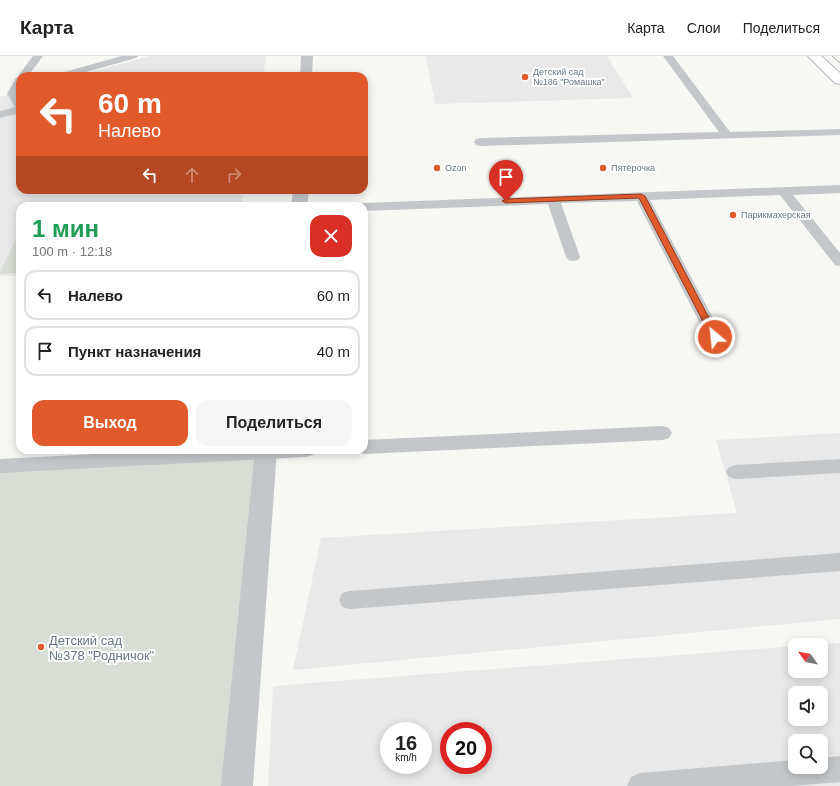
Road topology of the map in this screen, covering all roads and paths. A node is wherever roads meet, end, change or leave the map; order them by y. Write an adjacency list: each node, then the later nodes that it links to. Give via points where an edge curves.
1 (38, 56): 6 (lane)
2 (134, 56): 7 (lane)
3 (307, 56): 8 (street)
4 (668, 56): 17 (lane)
5 (814, 56): 9 (street)
6 (26, 72)
7 (76, 72)
8 (306, 72)
9 (840, 80)
10 (16, 87): 12 (lane)
11 (16, 89): 13 (lane, via 12,94)
12 (0, 93)
13 (16, 101)
14 (16, 109): 15 (lane)
15 (0, 115)
16 (840, 132): 17 (lane)
17 (726, 135): 18 (lane)
18 (480, 142)
19 (840, 189): 20 (lane)
20 (783, 191): 21 (lane); 25 (lane)
21 (641, 196): 22 (lane); 26 (lane)
22 (553, 200): 23 (lane); 24 (lane)
23 (368, 207)
24 (573, 257)
25 (840, 262)
26 (715, 337)
27 (663, 433): 28 (lane)
28 (368, 447)
29 (213, 454): 31 (lane)
30 (266, 454): 37 (street)
31 (0, 466)
32 (840, 466): 33 (lane)
33 (736, 472)
34 (840, 562): 35 (lane)
35 (350, 600)
36 (840, 769): 38 (lane)
37 (237, 786)
38 (640, 786)

